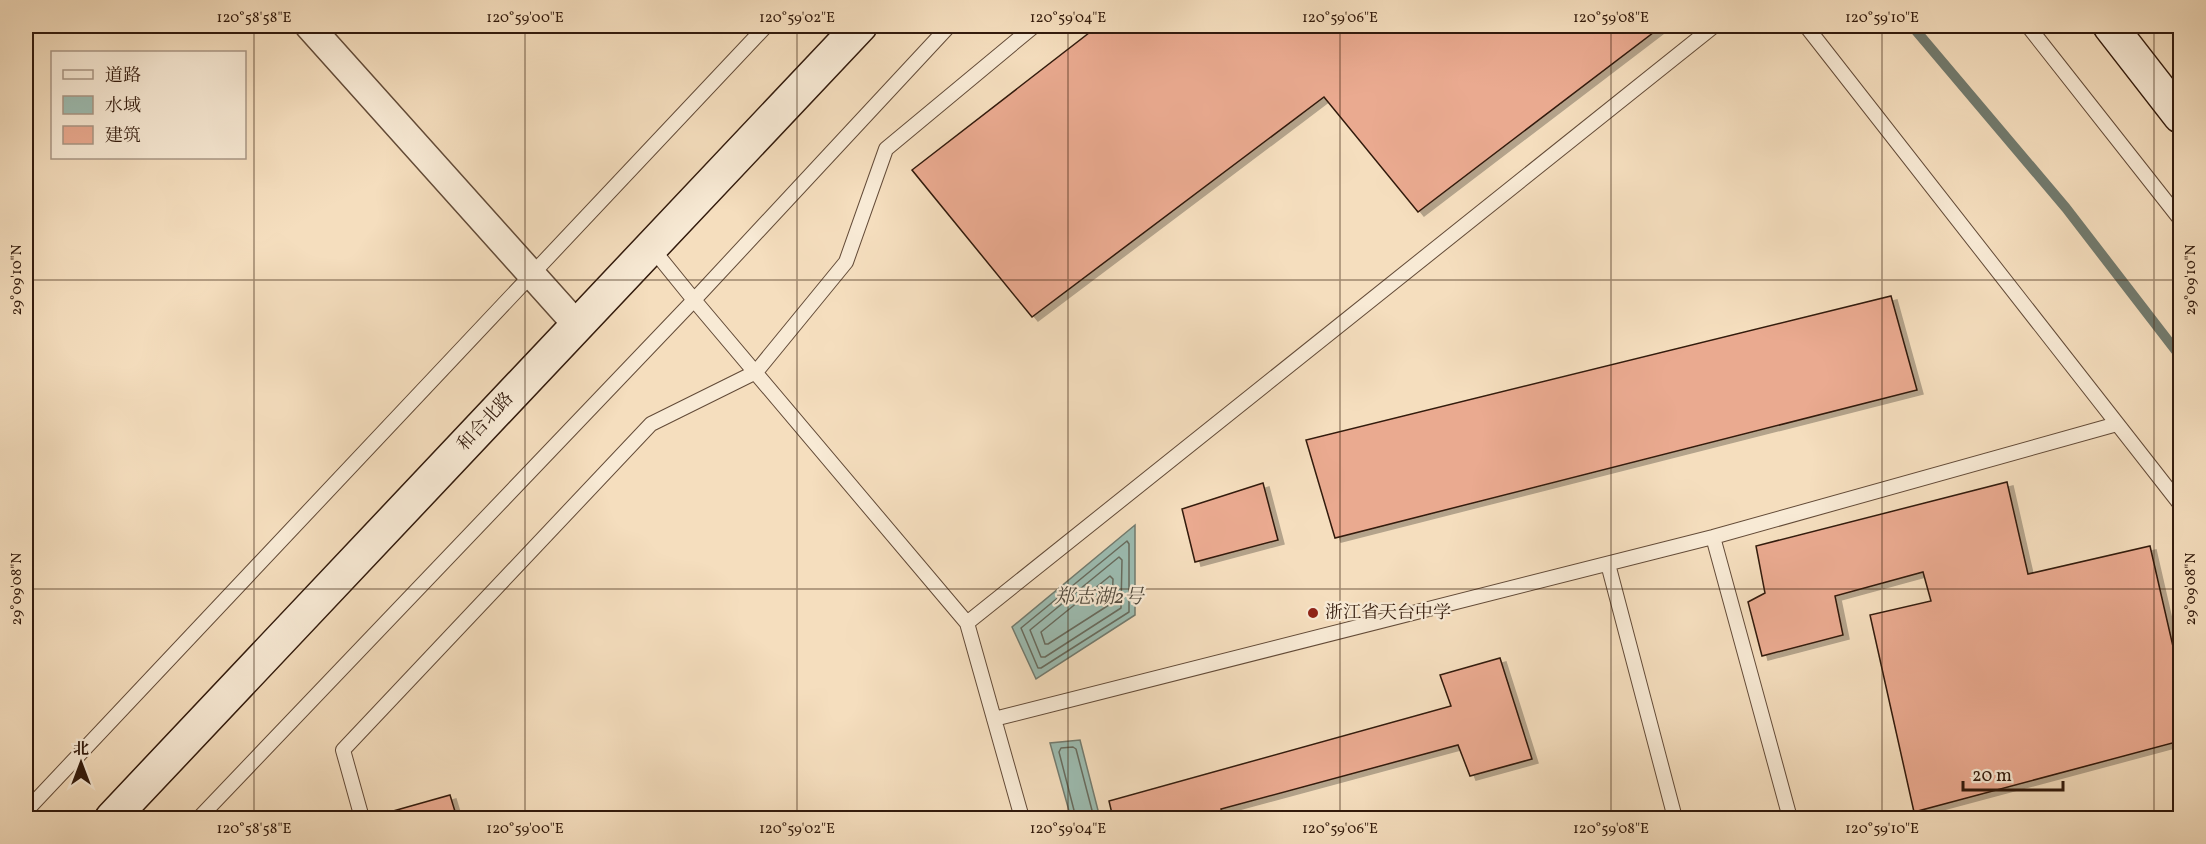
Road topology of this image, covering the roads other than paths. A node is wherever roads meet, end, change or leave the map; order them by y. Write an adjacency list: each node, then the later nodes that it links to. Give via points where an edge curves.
1 (309, 26): 13 (street)
2 (766, 26): 13 (lane)
3 (860, 26): 12 (main road, 和合北路)
4 (949, 26): 14 (lane)
5 (1034, 26): 16 (lane, via 886,149 846,262)
6 (1714, 26): 21 (lane)
7 (1806, 26): 17 (lane)
8 (2028, 26): 11 (lane)
9 (2110, 26): 10 (main road)
10 (2181, 116)
11 (2181, 219)
12 (651, 247): 14 (lane); 15 (main road, 和合北路)
13 (532, 274): 15 (street); 23 (lane)
14 (694, 300): 16 (lane); 25 (lane)
15 (577, 325): 24 (main road, 和合北路)
16 (756, 372): 21 (lane); 26 (lane, via 651,424 343,750)
17 (2117, 424): 18 (lane); 19 (lane)
18 (2181, 504)
19 (1713, 537): 20 (lane); 29 (lane)
20 (1608, 564): 22 (lane); 28 (lane)
21 (967, 623): 22 (lane)
22 (994, 718): 27 (lane)
23 (26, 811)
24 (112, 819)
25 (199, 819)
26 (362, 819)
27 (1022, 819)
28 (1675, 819)
29 (1790, 819)

